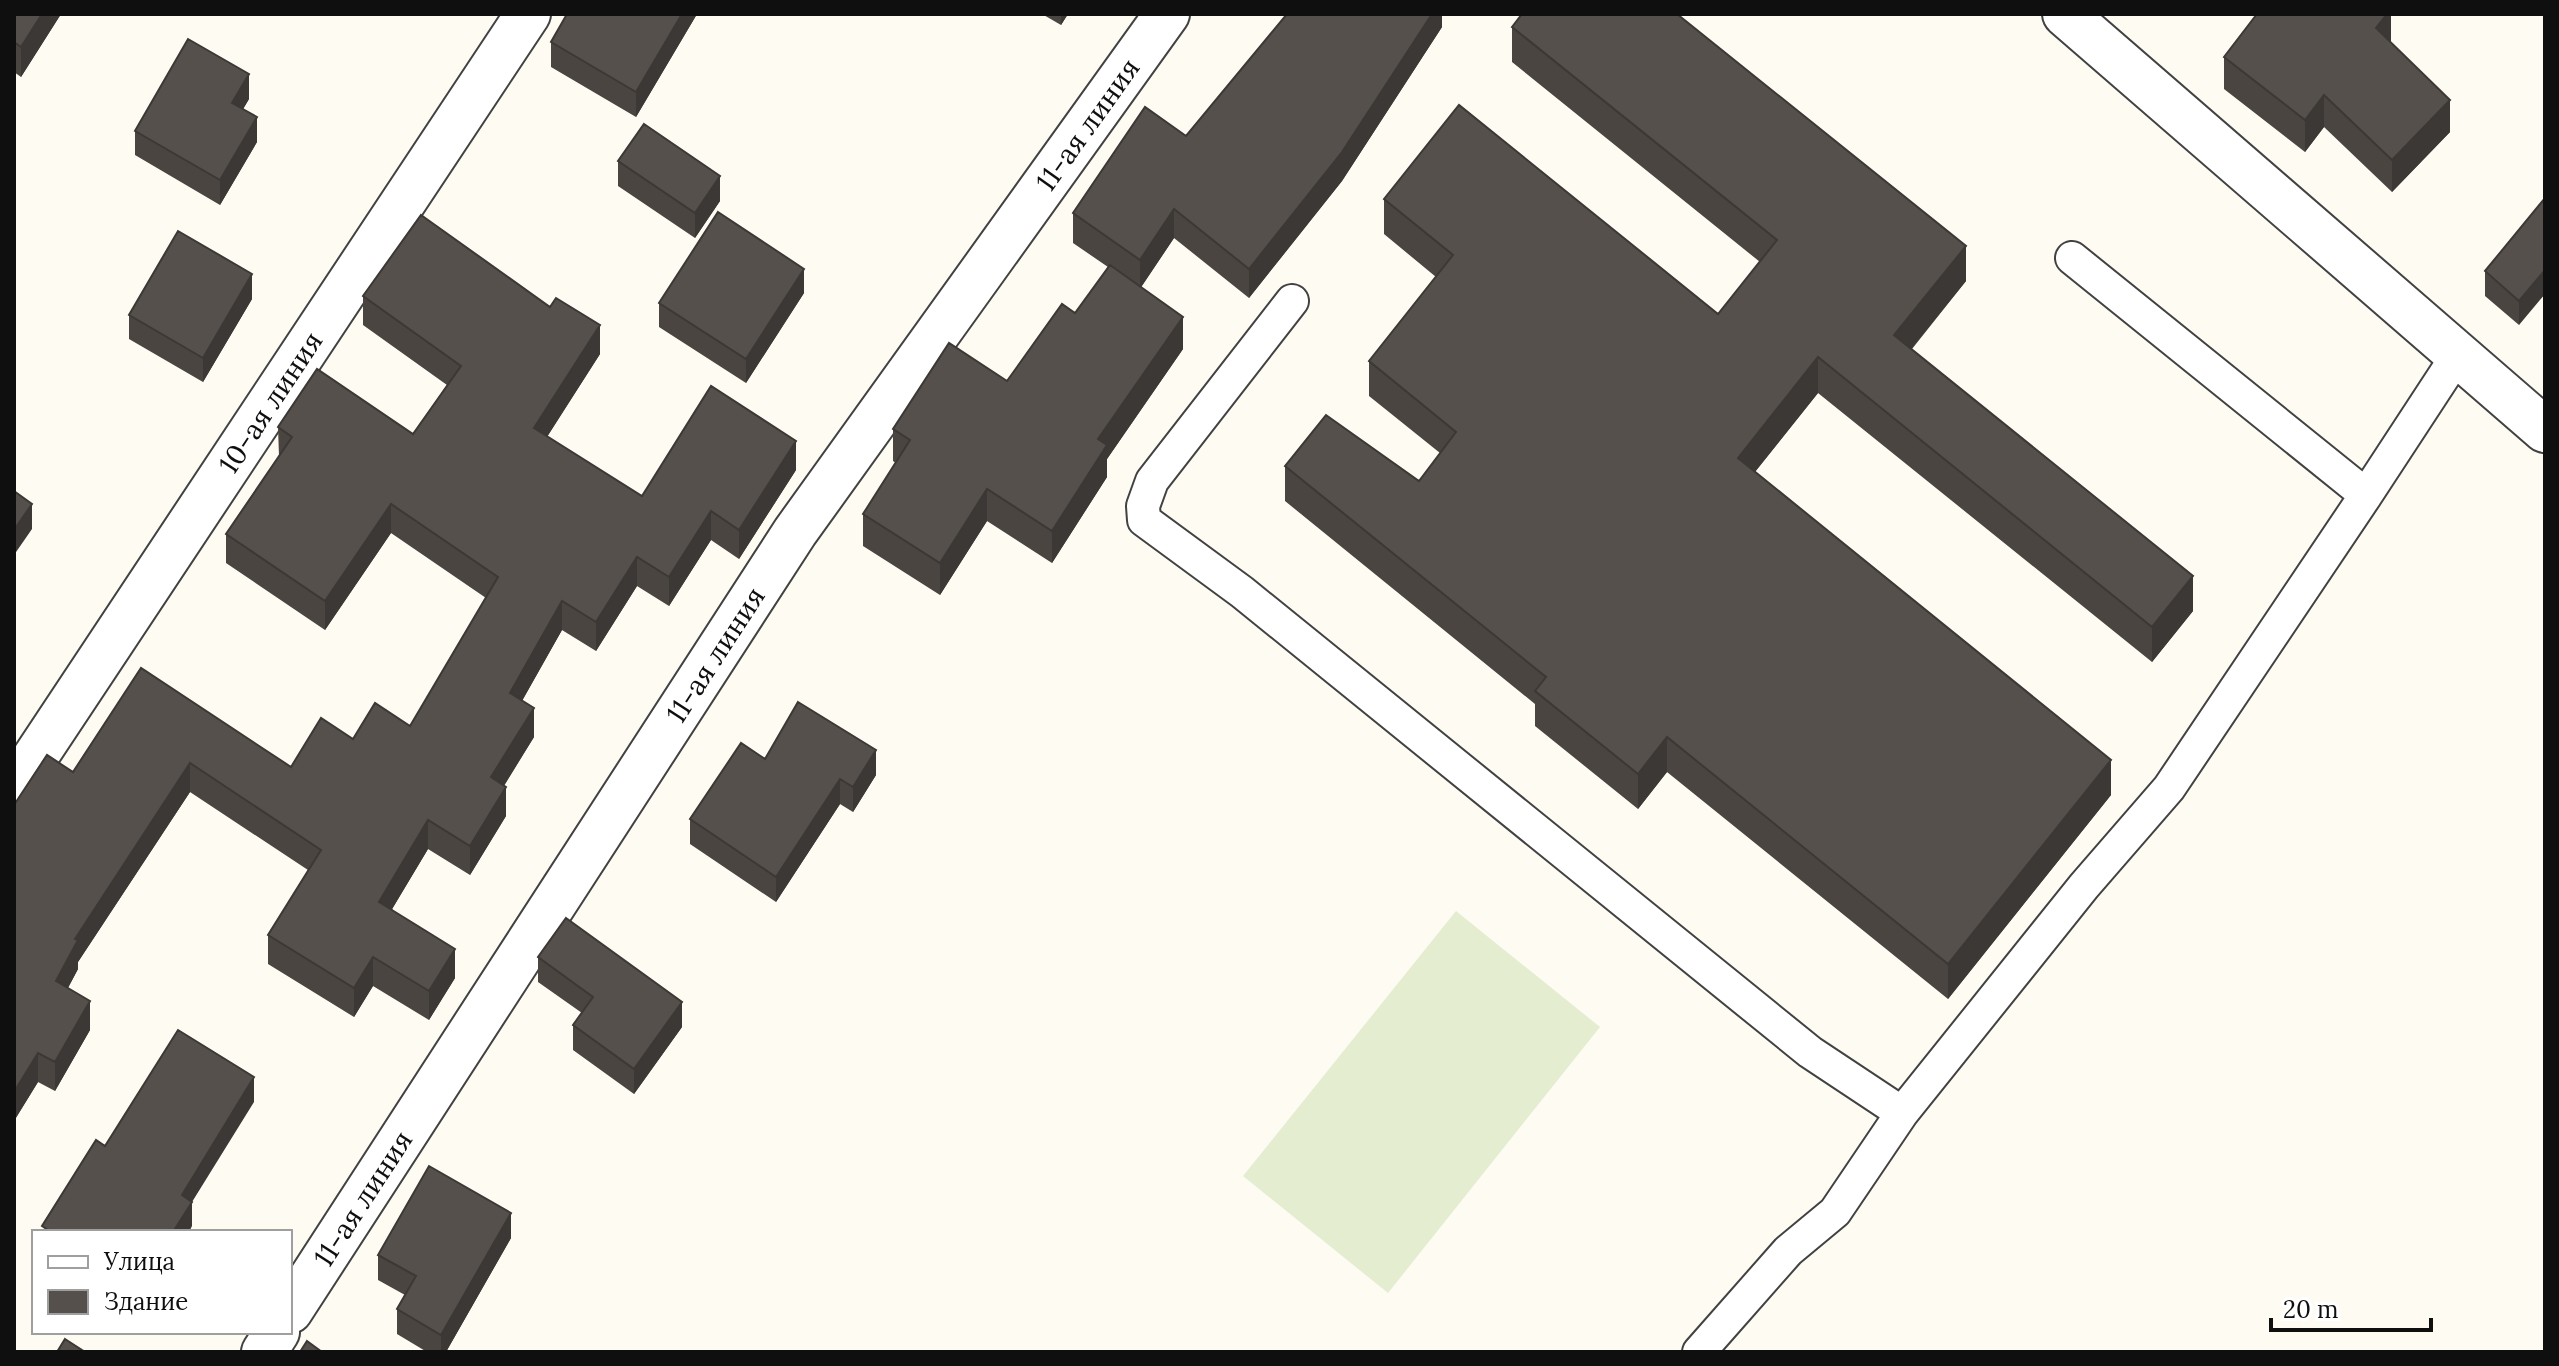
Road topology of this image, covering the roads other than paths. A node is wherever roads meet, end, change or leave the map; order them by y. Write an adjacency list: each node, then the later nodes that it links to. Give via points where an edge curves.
1 (528, 14): 9 (street, 10-ая линия)
2 (1167, 14): 11 (street, 11-ая линия, via 795,532)
3 (2065, 14): 6 (street)
4 (2072, 258): 8 (lane)
5 (1292, 301): 10 (lane, via 1152,481 1144,520 1242,592 1810,1052)
6 (2457, 356): 7 (street); 8 (lane)
7 (2545, 430)
8 (2366, 495): 10 (lane, via 2169,788)
9 (14, 789)
10 (1902, 1113): 14 (lane, via 1835,1212 1788,1251)
11 (292, 1308)
12 (276, 1334): 13 (street)
13 (264, 1352)
14 (1699, 1352)

